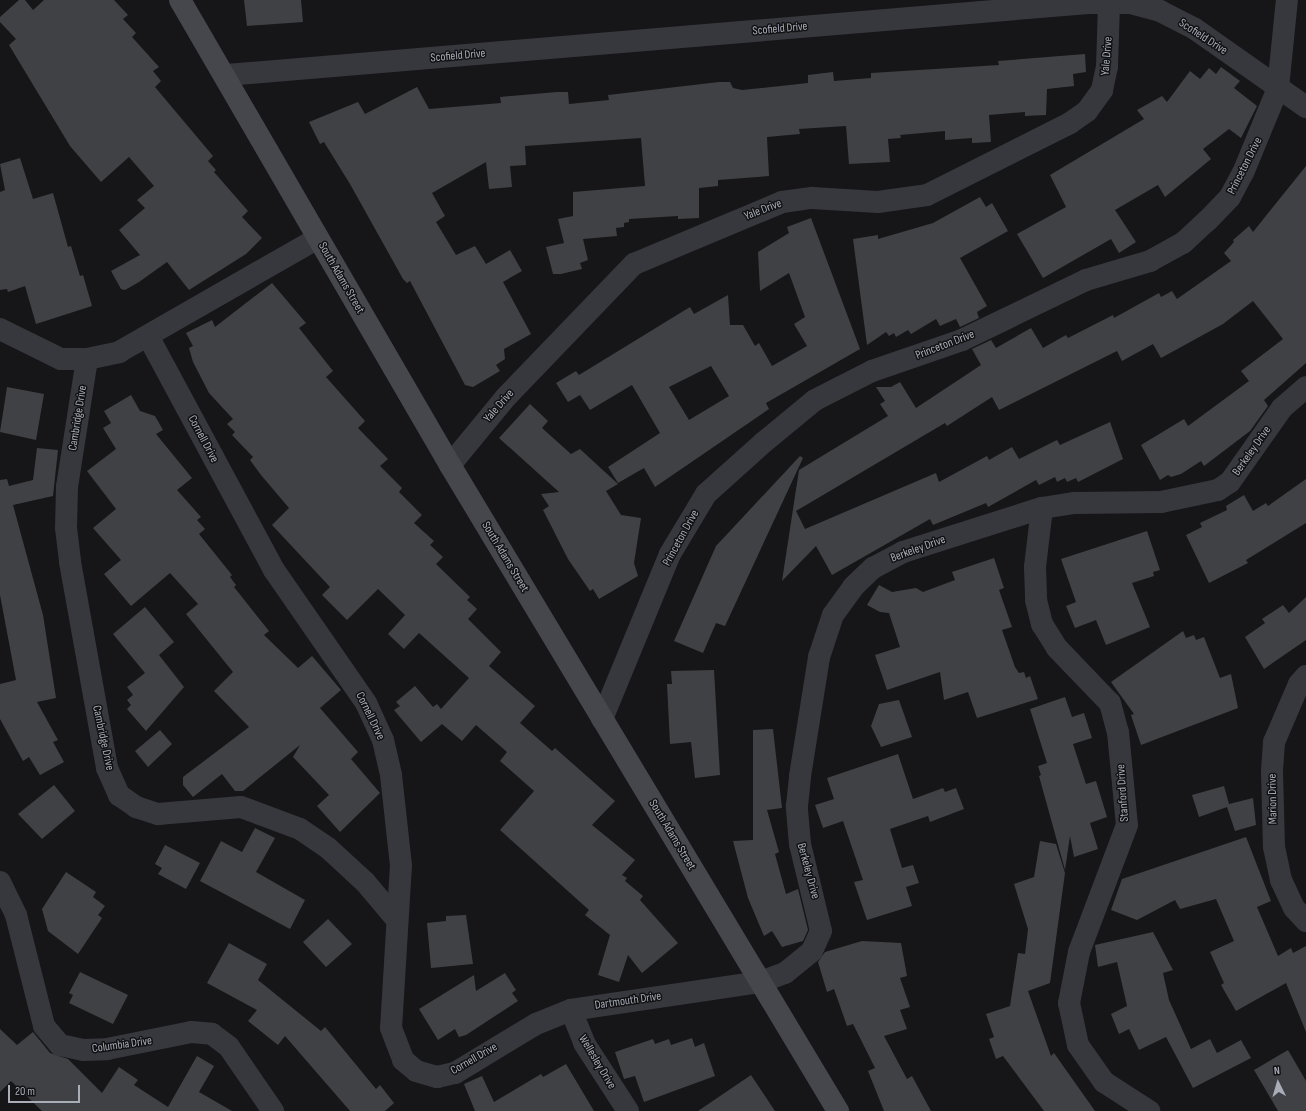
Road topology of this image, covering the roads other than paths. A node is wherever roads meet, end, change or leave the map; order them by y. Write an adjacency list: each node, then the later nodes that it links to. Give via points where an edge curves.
1 (180, 0): 4 (street, South Adams Street)
2 (1287, 0): 5 (street, Princeton Drive)
3 (1109, 3): 4 (street, Scofield Drive); 5 (street, Scofield Drive, via 1131,3 1160,11 1195,29); 12 (street, Yale Drive, via 1108,67 1102,90 1087,111 1070,124 927,195 878,202 812,198 782,202 634,264 506,396)
4 (226, 75): 7 (street, South Adams Street)
5 (1278, 88): 6 (street, Scofield Drive); 15 (street, Princeton Drive, via 1256,148 1230,197 1182,243 1150,261 1086,280 962,340 872,371 815,400 706,494 670,554)
6 (1306, 106)
7 (318, 238): 9 (street); 12 (street, South Adams Street)
8 (0, 329): 10 (street, via 60,359)
9 (148, 336): 10 (street, via 119,352); 17 (street, Cornell Drive, via 274,570 366,703 383,740 391,775 401,865)
10 (87, 359): 17 (street, Cambridge Drive, via 67,487 66,528 107,768 119,795 136,807 158,814 241,807 300,829 328,848 365,882)
11 (1306, 387): 13 (street, Berkeley Drive, via 1282,408 1230,482 1218,490 1161,502 1075,503)
12 (450, 465): 15 (street, South Adams Street)
13 (1042, 508): 19 (street, Berkeley Drive, via 903,552 873,568 853,587 833,615 819,657 797,806 800,844 821,931 812,951 785,973); 25 (street, Stanford Drive, via 1035,567 1036,600 1042,624 1057,648 1110,703 1118,732 1127,825 1079,952 1069,1003 1078,1045 1104,1082)
14 (1306, 676): 18 (street, Marion Drive, via 1299,684 1274,742 1272,771 1274,847 1280,880 1294,908)
15 (602, 719): 19 (street, South Adams Street)
16 (0, 882): 22 (street, Columbia Drive, via 16,914 44,1026 60,1045 83,1050 107,1049 191,1032 212,1034 229,1047)
17 (397, 920): 21 (street, Cornell Drive, via 391,1028 403,1060 416,1071 437,1077 454,1073)
18 (1306, 921)
19 (761, 982): 20 (street, Dartmouth Drive); 24 (street, South Adams Street)
20 (571, 1010): 21 (street, Dartmouth Drive, via 536,1024); 23 (street, Wellesley Drive, via 584,1043)
21 (502, 1043)
22 (274, 1111)
23 (628, 1111)
24 (838, 1111)
25 (1148, 1111)

